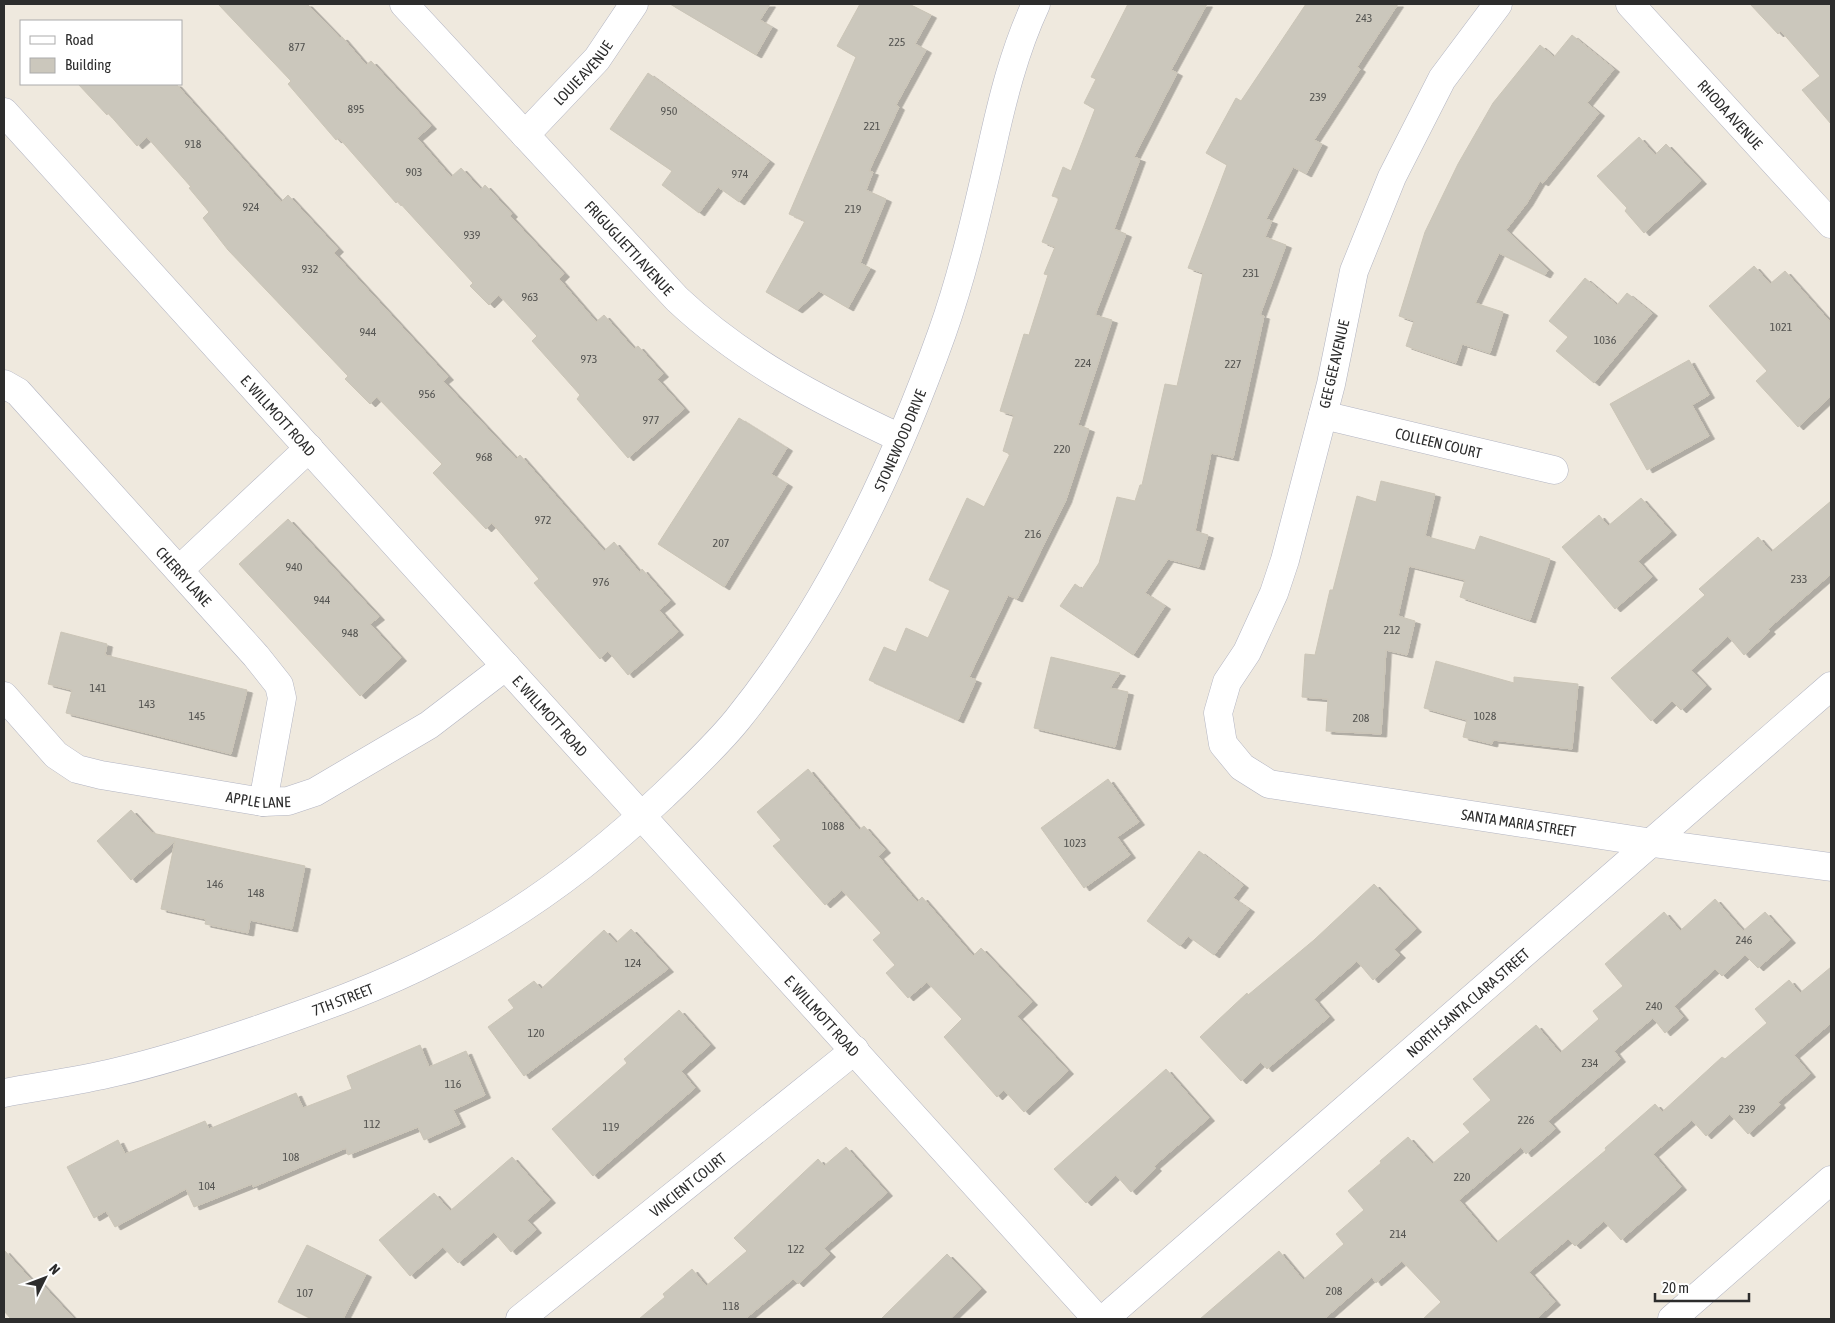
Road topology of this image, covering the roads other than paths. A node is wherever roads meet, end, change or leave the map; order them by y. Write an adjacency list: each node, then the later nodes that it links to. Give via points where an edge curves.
1 (404, 4): 7 (street, FRIGUGLIETTI AVENUE)
2 (634, 4): 7 (street, LOUIE AVENUE, via 597,59)
3 (1036, 4): 11 (street, STONEWOOD DRIVE, via 1026,24 998,112 965,260 945,324)
4 (1498, 4): 10 (street, GEE GEE AVENUE, via 1442,79 1392,176 1354,271)
5 (1630, 4): 8 (street, RHODA AVENUE)
6 (4, 112): 12 (street, E. WILLMOTT ROAD)
7 (525, 135): 11 (street, FRIGUGLIETTI AVENUE, via 699,320 778,377)
8 (1831, 224)
9 (4, 384): 14 (street, CHERRY LANE, via 18,392)
10 (1323, 415): 13 (street, COLLEEN COURT); 18 (street, GEE GEE AVENUE, via 1274,593 1247,652 1227,682 1218,713)
11 (900, 438): 20 (street, STONEWOOD DRIVE, via 845,557 794,641 736,721)
12 (309, 448): 14 (street); 15 (street, E. WILLMOTT ROAD)
13 (1554, 470)
14 (179, 570): 19 (street, CHERRY LANE, via 279,685 282,698)
15 (506, 666): 19 (street, APPLE LANE, via 429,726 314,792 288,801); 20 (street, E. WILLMOTT ROAD)
16 (1831, 686): 21 (street, NORTH SANTA CLARA STREET)
17 (4, 696): 19 (street, APPLE LANE, via 56,755 77,769)
18 (1223, 744): 21 (street, SANTA MARIA STREET, via 1242,767 1269,784)
19 (263, 802)
20 (642, 816): 23 (street, E. WILLMOTT ROAD); 24 (street, 7TH STREET, via 609,846 526,906 444,954 385,982 194,1051 115,1073)
21 (1653, 843): 22 (street, SANTA MARIA STREET); 28 (street, NORTH SANTA CLARA STREET)
22 (1831, 867)
23 (855, 1050): 26 (street, VINCIENT COURT); 27 (street, E. WILLMOTT ROAD)
24 (4, 1093)
25 (1831, 1180): 29 (street)
26 (520, 1319)
27 (1097, 1319)
28 (1104, 1319)
29 (1672, 1319)

